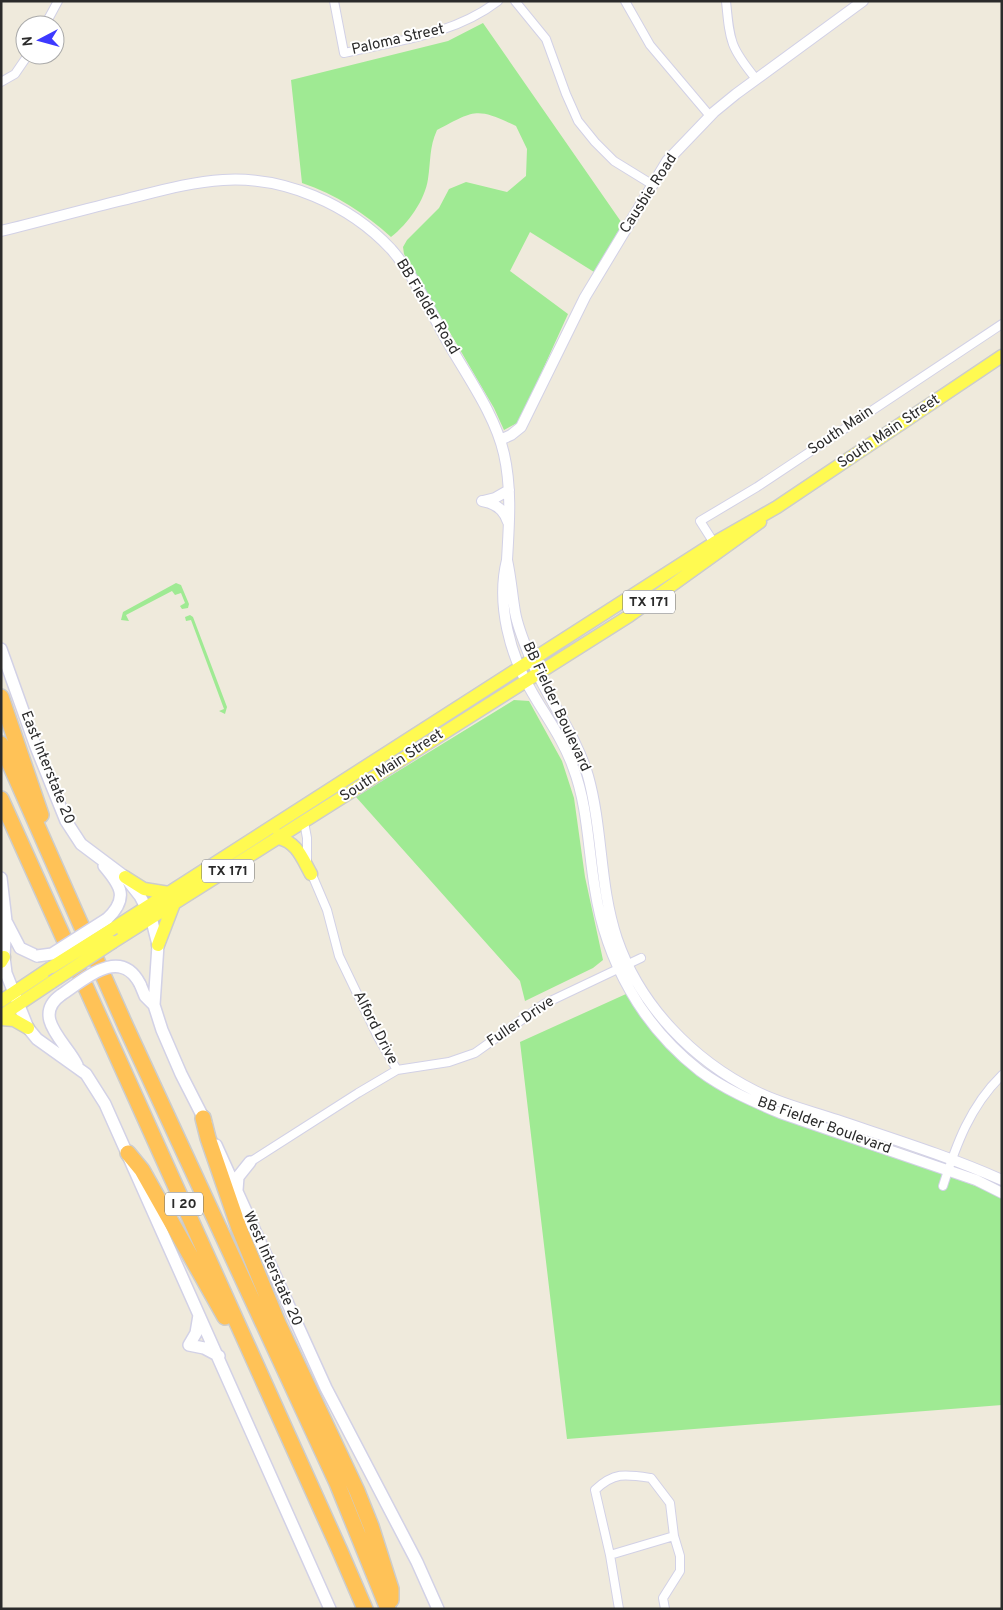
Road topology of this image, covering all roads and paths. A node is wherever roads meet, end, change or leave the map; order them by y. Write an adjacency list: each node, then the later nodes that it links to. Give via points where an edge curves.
1 (58, 1): 8 (street)
2 (334, 1): 3 (street, Paloma Street, via 344,53 457,25)
3 (498, 1)
4 (515, 1): 13 (street, via 546,39 578,120 614,161)
5 (626, 1): 12 (street, via 650,45)
6 (726, 1): 10 (street, via 729,37 736,55)
7 (863, 1): 10 (street, Causbie Road)
8 (50, 15)
9 (21, 65): 11 (street, via 15,74)
10 (756, 79): 12 (street, Causbie Road)
11 (1, 82)
12 (710, 116): 13 (street, Causbie Road, via 667,161)
13 (653, 185): 17 (street, Causbie Road, via 585,297 521,427)
14 (1, 231): 17 (street, BB Fielder Road, via 183,186 225,180 283,186 321,199 363,224 391,249 406,268)
15 (1002, 324): 21 (street, South Main, via 757,487 700,521)
16 (1002, 356): 19 (main road, South Main Street / TX 171)
17 (500, 440): 18 (street, BB Fielder Road)
18 (509, 490): 20 (street, BB Fielder Road); 20 (street, via 482,501 495,504 504,512)
19 (777, 507): 21 (main road, South Main Street / TX 171); 24 (main road, South Main Street / TX 171, via 746,534 629,616)
20 (509, 528): 22 (street, BB Fielder Road)
21 (714, 542): 24 (main road, South Main Street / TX 171)
22 (507, 560): 24 (street, BB Fielder Boulevard, via 515,612); 25 (street, BB Fielder Boulevard, via 503,600 506,623)
23 (1, 649): 35 (main road, East Interstate 20, via 66,821 81,844)
24 (535, 667): 25 (main road, South Main Street / TX 171); 26 (main road, South Main Street / TX 171); 47 (street, BB Fielder Boulevard, via 586,768 596,809 608,904)
25 (521, 668): 26 (street, BB Fielder Boulevard); 29 (main road, South Main Street / TX 171)
26 (526, 680): 32 (main road, South Main Street / TX 171); 47 (street, BB Fielder Boulevard, via 567,751 579,784 598,905)
27 (1, 697): 34 (highway, via 42,818)
28 (1, 744): 34 (highway, I 20)
29 (319, 796): 31 (main road, South Main Street / TX 171); 32 (main road)
30 (1, 799): 68 (highway, I 20)
31 (293, 812): 33 (main road, via 294,818 281,830); 39 (main road, South Main Street / TX 171)
32 (304, 822): 33 (main road, South Main Street / TX 171); 36 (street, Alford Drive)
33 (278, 838): 36 (main road, via 292,843); 40 (main road, South Main Street / TX 171)
34 (46, 848): 73 (highway, I 20, via 337,1483)
35 (97, 858): 37 (main road, East Interstate 20); 43 (main road, via 121,890)
36 (311, 874): 54 (street, Alford Drive, via 327,910 339,956)
37 (125, 877): 39 (main road, via 144,889); 41 (main road, East Interstate 20)
38 (1, 878): 42 (main road)
39 (169, 893): 41 (main road, South Main Street / TX 171)
40 (172, 906): 41 (main road, South Main Street / TX 171); 44 (main road)
41 (149, 912): 43 (main road, South Main Street / TX 171); 44 (main road, West Interstate 20)
42 (6, 921): 43 (main road, bridge, via 20,948 38,956 52,954); 46 (main road)
43 (113, 929): 48 (main road, South Main Street / TX 171, bridge)
44 (158, 945): 50 (main road, West Interstate 20)
45 (641, 958): 47 (street, Fuller Drive)
46 (2, 959): 48 (main road)
47 (622, 967): 54 (street, Fuller Drive, via 544,1004 475,1053 449,1062); 58 (street, BB Fielder Boulevard, via 660,1016 708,1063 732,1079 783,1103); 61 (street, BB Fielder Boulevard, via 637,1003 675,1048 700,1071 726,1088 780,1113)
48 (15, 999): 49 (main road, South Main Street / TX 171); 51 (main road, South Main Street / TX 171); 52 (main road)
49 (1, 1001)
50 (154, 1005): 53 (main road, bridge, via 126,969 107,966 61,994 51,1007 51,1028 72,1054); 56 (main road, West Interstate 20, via 162,1030)
51 (1, 1018): 52 (main road, via 14,1020)
52 (28, 1028): 53 (main road, via 37,1039)
53 (77, 1066): 57 (main road, via 97,1089)
54 (397, 1070): 60 (street, Alford Drive)
55 (1002, 1075): 58 (street, via 977,1103)
56 (203, 1118): 59 (main road, West Interstate 20); 73 (highway, via 250,1254 371,1526 391,1590)
57 (128, 1153): 66 (main road); 68 (highway, via 142,1170 189,1251 260,1388)
58 (952, 1158): 61 (street); 62 (street, BB Fielder Boulevard)
59 (224, 1160): 60 (main road, via 234,1166); 64 (main road, West Interstate 20)
60 (250, 1162): 64 (main road, via 238,1177)
61 (948, 1169): 63 (street); 65 (street, BB Fielder Boulevard)
62 (1002, 1180)
63 (943, 1186)
64 (237, 1190): 74 (main road, West Interstate 20, via 326,1388 414,1555)
65 (1002, 1193)
66 (199, 1313): 67 (main road); 67 (main road, via 196,1333 189,1345)
67 (219, 1356): 71 (main road)
68 (272, 1400): 72 (highway, I 20)
69 (674, 1536): 70 (street); 70 (street, via 670,1503 651,1478 631,1475 608,1478 595,1490); 76 (street, via 680,1556 680,1571 663,1598)
70 (610, 1556): 75 (street)
71 (330, 1609)
72 (365, 1609)
73 (390, 1609)
74 (438, 1609)
75 (619, 1609)
76 (665, 1609)

